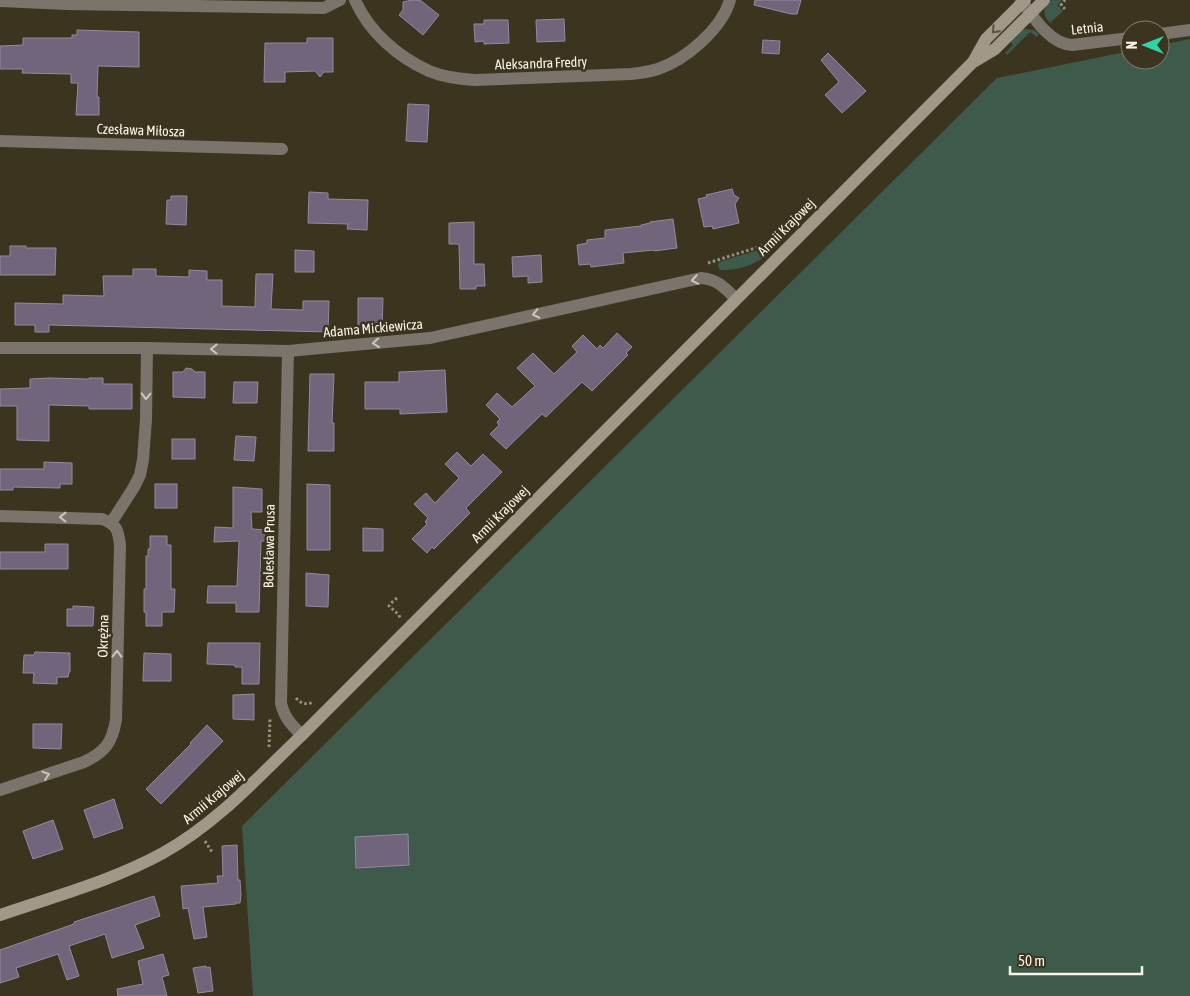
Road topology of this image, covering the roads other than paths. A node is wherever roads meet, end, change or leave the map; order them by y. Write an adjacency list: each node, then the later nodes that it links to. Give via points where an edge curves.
1 (340, 0): 5 (street, via 324,8)
2 (355, 0): 3 (street, Aleksandra Fredry, via 367,22 402,56 430,71 475,80 630,74 660,68 681,58 701,42 718,23)
3 (730, 0)
4 (1044, 0): 7 (street, Armii Krajowej)
5 (0, 1)
6 (1023, 1): 7 (street, Letnia); 11 (street, Armii Krajowej, one-way to 11, via 986,39)
7 (1030, 13): 10 (street, Letnia, via 1054,39 1065,45); 11 (street, Armii Krajowej, via 995,49)
8 (1190, 30): 9 (street)
9 (1170, 33)
10 (1120, 39)
11 (973, 62): 14 (street, Armii Krajowej)
12 (0, 141): 13 (street, Czesława Miłosza)
13 (282, 149)
14 (736, 299): 17 (street, Adama Mickiewicza, one-way to 17, via 716,281 696,278 430,338); 20 (street, Armii Krajowej)
15 (0, 348): 16 (street, Adama Mickiewicza)
16 (147, 348): 17 (street, Adama Mickiewicza, one-way to 16); 19 (street, one-way to 19, via 146,420 140,475)
17 (288, 351): 20 (street, Bolesława Prusa, via 281,703 288,721)
18 (0, 516): 19 (street, one-way to 18, via 92,518)
19 (111, 523): 21 (street, Okrężna, one-way to 19, via 97,756 114,733 120,545 119,532)
20 (302, 735): 22 (street, Armii Krajowej, via 221,812 163,853 102,881)
21 (0, 790)
22 (0, 915)

